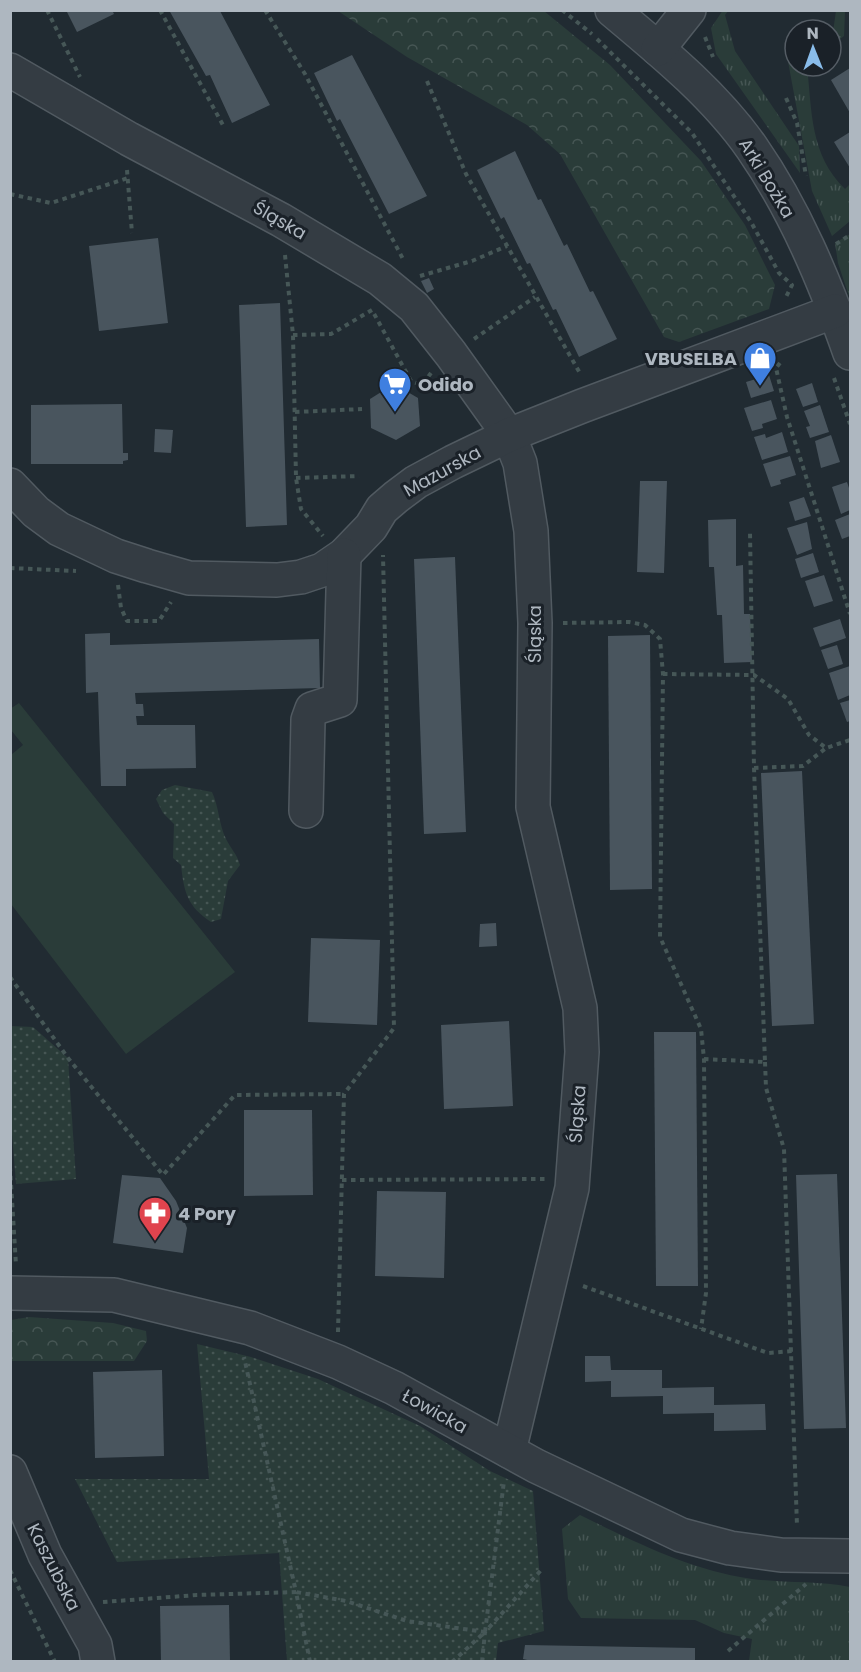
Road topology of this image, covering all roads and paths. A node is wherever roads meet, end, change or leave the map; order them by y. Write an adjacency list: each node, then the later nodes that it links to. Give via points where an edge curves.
1 (47, 10): 10 (path, via 80,76)
2 (160, 10): 12 (path)
3 (265, 10): 22 (path, via 305,74)
4 (562, 10): 25 (path, via 637,75 692,133 751,222 779,273 792,285)
5 (612, 10): 7 (street, Arki Bożka)
6 (689, 10): 7 (street)
7 (658, 49): 26 (street, Arki Bożka, via 751,147 821,274)
8 (10, 70): 36 (street, Śląska, via 380,279 414,307)
9 (427, 81): 20 (path, via 466,174)
10 (78, 84)
11 (786, 98): 15 (path, via 797,123)
12 (224, 127)
13 (125, 160): 14 (path)
14 (128, 178): 16 (path, via 51,203); 17 (path)
15 (807, 186)
16 (10, 194)
17 (132, 233)
18 (850, 235): 19 (path, via 834,245)
19 (830, 239)
20 (507, 246): 23 (path); 24 (path)
21 (285, 252): 27 (path)
22 (407, 267)
23 (413, 278)
24 (535, 297): 28 (path); 32 (path)
25 (783, 307)
26 (835, 311): 30 (street, Arki Bożka); 36 (street, Mazurska)
27 (293, 336): 31 (path, via 332,334 372,310 411,381 422,385); 34 (path)
28 (465, 344)
29 (783, 359): 47 (path, via 776,368 787,417)
30 (841, 363): 35 (path)
31 (434, 369)
32 (585, 380)
33 (362, 409): 34 (path)
34 (295, 412): 38 (path)
35 (850, 424)
36 (509, 435): 40 (street, Mazurska, via 416,482); 48 (street, Śląska, via 526,488)
37 (359, 476): 38 (path)
38 (296, 478): 42 (path, via 302,509)
39 (10, 485): 42 (street, Mazurska, via 59,529 116,556 189,578 277,580 322,570)
40 (382, 509): 42 (street, Mazurska, via 371,527); 58 (path, via 394,1028)
41 (750, 533): 50 (path)
42 (337, 549): 54 (street, via 340,700 312,709 308,720)
43 (10, 568): 44 (path)
44 (79, 571)
45 (119, 580): 46 (path, via 121,608 127,621 159,621)
46 (174, 597)
47 (850, 614)
48 (535, 623): 49 (path, via 645,625 660,639); 60 (street, Śląska, via 533,807 580,1008 582,1052)
49 (663, 674): 50 (path); 56 (path, via 660,937 701,1029)
50 (754, 675): 52 (path, via 788,699 809,735); 53 (path)
51 (850, 740): 52 (path)
52 (826, 748): 53 (path, via 803,766)
53 (754, 768): 57 (path)
54 (306, 811)
55 (10, 978): 58 (path, via 68,1058 163,1175 235,1095)
56 (704, 1059): 57 (path); 64 (path, via 706,1293)
57 (765, 1062): 66 (path, via 766,1088 784,1149)
58 (344, 1094): 61 (path)
59 (10, 1167): 62 (path)
60 (573, 1179): 61 (path); 68 (street, Śląska)
61 (342, 1180): 65 (path)
62 (13, 1280): 68 (street, Łowicka, via 114,1295 250,1328 385,1383)
63 (583, 1286): 64 (path)
64 (701, 1329): 66 (path, via 768,1353)
65 (338, 1344)
66 (792, 1352): 70 (path)
67 (251, 1353): 75 (path, via 243,1351)
68 (507, 1461): 71 (street, Łowicka, via 681,1535 730,1548 781,1555); 77 (path)
69 (10, 1472): 76 (street, Kaszubska, via 45,1555)
70 (797, 1528)
71 (850, 1556)
72 (543, 1568): 77 (path)
73 (10, 1570): 79 (path)
74 (811, 1576): 78 (path, via 802,1590)
75 (296, 1592): 76 (path); 77 (path, via 346,1601 407,1621); 81 (path)
76 (72, 1604): 80 (street, Kaszubska, via 95,1645)
77 (485, 1632): 82 (path); 83 (path)
78 (728, 1651)
79 (55, 1662)
80 (98, 1662)
81 (310, 1662)
82 (452, 1662)
83 (482, 1662)

